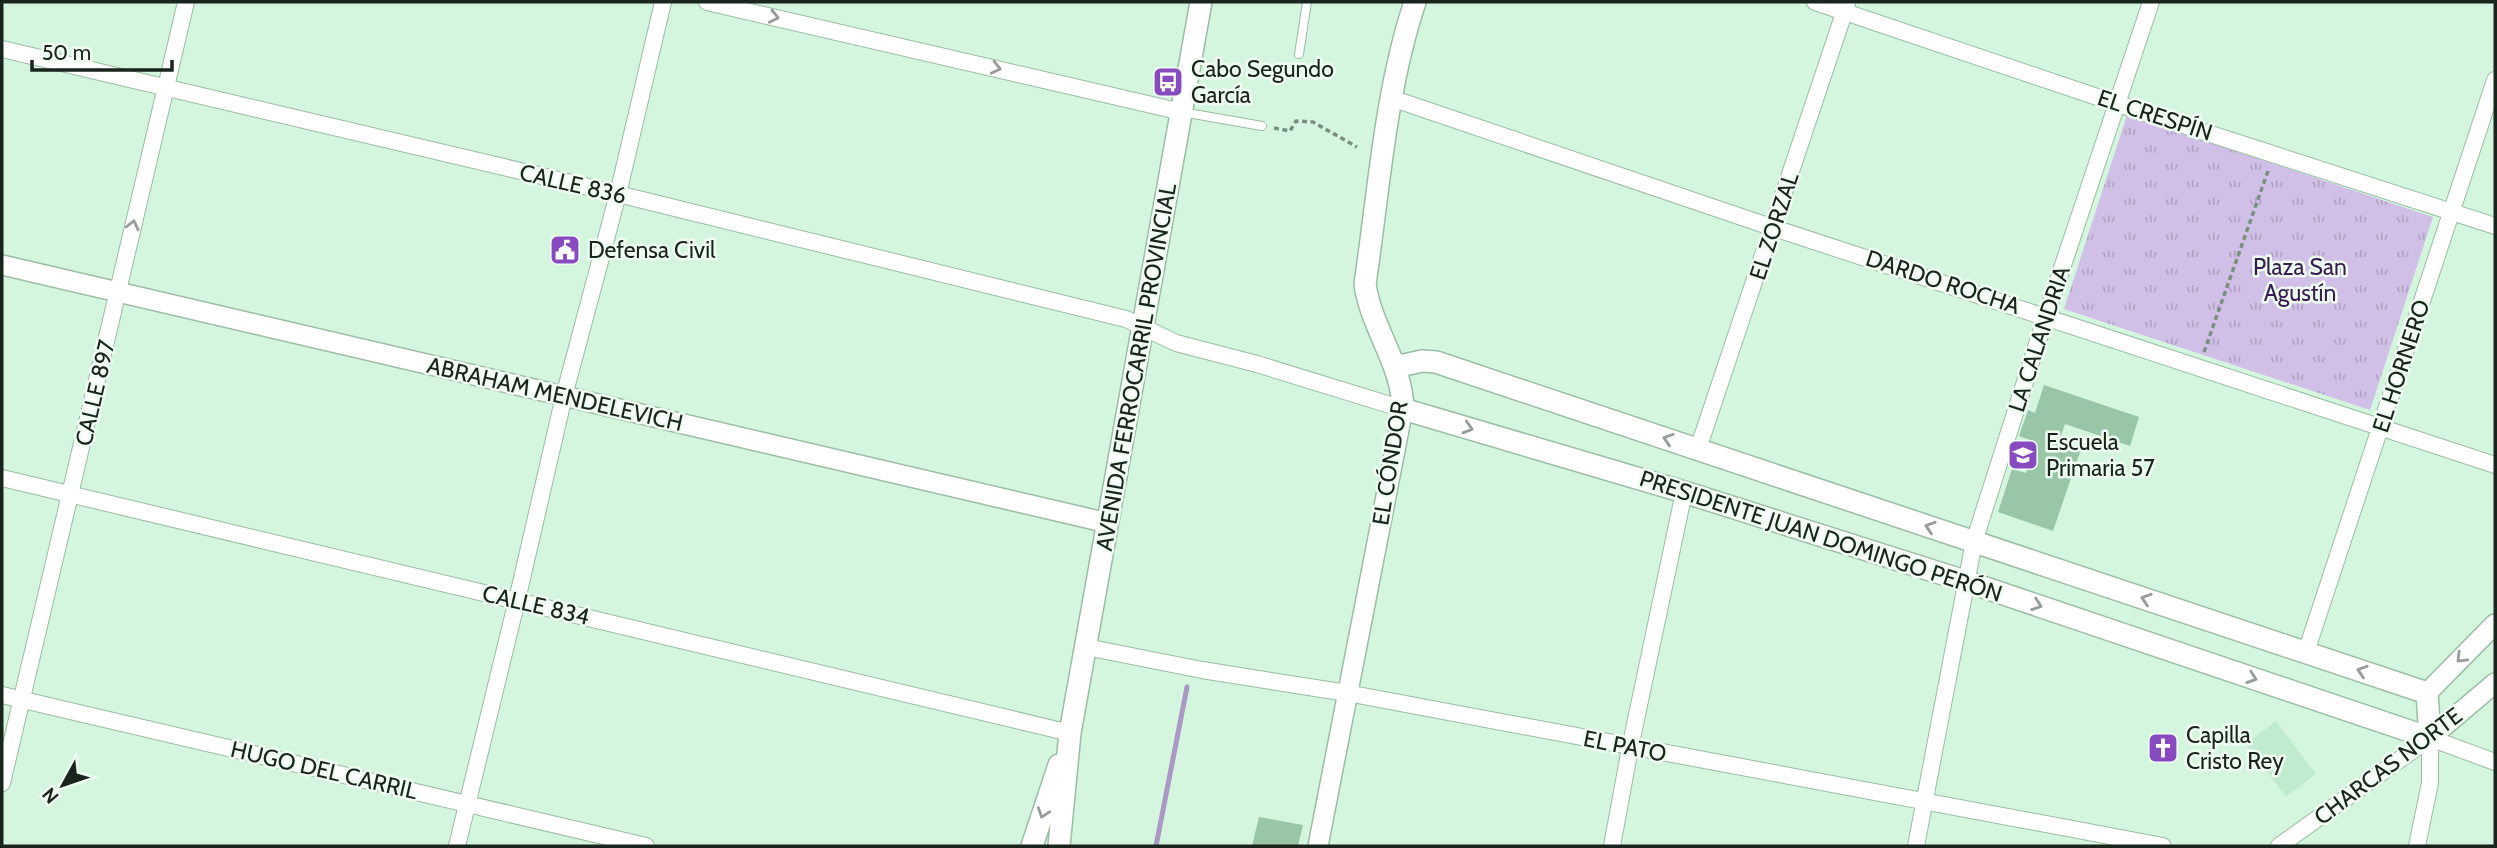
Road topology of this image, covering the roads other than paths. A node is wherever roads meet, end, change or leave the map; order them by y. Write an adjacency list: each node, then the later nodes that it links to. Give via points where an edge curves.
1 (186, 2): 13 (street, CALLE 897)
2 (663, 2): 18 (street)
3 (708, 2): 16 (street, one-way to 16)
4 (1201, 2): 16 (main road, AVENIDA FERROCARRIL PROVINCIAL)
5 (1307, 2): 11 (lane)
6 (1415, 2): 14 (main road, EL CÓNDOR)
7 (1815, 2): 9 (street, EL CRESPÍN)
8 (2151, 2): 15 (street, LA CALANDRIA)
9 (1846, 7): 15 (street, EL CRESPÍN); 21 (street, EL ZORZAL)
10 (2, 49): 13 (street, CALLE 836)
11 (1299, 54)
12 (2495, 80): 19 (street, EL HORNERO)
13 (166, 88): 18 (street, CALLE 836); 23 (street, CALLE 897, one-way to 13)
14 (1391, 98): 21 (street, DARDO ROCHA); 26 (main road, EL CÓNDOR, via 1365,284 1367,300)
15 (2118, 104): 19 (street, EL CRESPÍN); 24 (street, LA CALANDRIA)
16 (1182, 112): 17 (lane); 25 (main road, AVENIDA FERROCARRIL PROVINCIAL)
17 (1262, 126)
18 (618, 194): 25 (street, CALLE 836, via 1126,318); 27 (street)
19 (2452, 211): 20 (street, EL CRESPÍN); 29 (street, EL HORNERO)
20 (2495, 226)
21 (1774, 228): 24 (street, DARDO ROCHA); 30 (street, EL ZORZAL)
22 (2, 265): 23 (street, ABRAHAM MENDELEVICH)
23 (117, 291): 27 (street, ABRAHAM MENDELEVICH); 34 (street, CALLE 897)
24 (2046, 316): 29 (street, DARDO ROCHA); 36 (street, LA CALANDRIA)
25 (1142, 327): 28 (street, PRESIDENTE JUAN DOMINGO PERÓN, via 1176,343); 35 (main road, AVENIDA FERROCARRIL PROVINCIAL)
26 (1395, 367): 28 (main road, EL CÓNDOR); 30 (main road, PRESIDENTE JUAN DOMINGO PERÓN, one-way to 26, via 1436,362)
27 (564, 396): 35 (street, ABRAHAM MENDELEVICH); 38 (street)
28 (1403, 409): 33 (main road, PRESIDENTE JUAN DOMINGO PERÓN, one-way to 33); 44 (street, EL CÓNDOR)
29 (2381, 428): 31 (street, DARDO ROCHA); 41 (street, EL HORNERO)
30 (1698, 450): 36 (main road, PRESIDENTE JUAN DOMINGO PERÓN, one-way to 30)
31 (2495, 465)
32 (2, 478): 34 (street, CALLE 834)
33 (1685, 492): 37 (main road, PRESIDENTE JUAN DOMINGO PERÓN); 49 (street)
34 (72, 495): 38 (street, CALLE 834); 46 (street, CALLE 897)
35 (1108, 523): 40 (main road, AVENIDA FERROCARRIL PROVINCIAL)
36 (1974, 542): 37 (street, LA CALANDRIA); 41 (main road, PRESIDENTE JUAN DOMINGO PERÓN, one-way to 36)
37 (1968, 582): 48 (main road, PRESIDENTE JUAN DOMINGO PERÓN, one-way to 48); 52 (street, LA CALANDRIA)
38 (517, 600): 47 (street, CALLE 834); 53 (street)
39 (2495, 624): 43 (street, CHARCAS NORTE, one-way to 43)
40 (1086, 647): 44 (street, EL PATO); 47 (main road, AVENIDA FERROCARRIL PROVINCIAL)
41 (2306, 652): 43 (main road, PRESIDENTE JUAN DOMINGO PERÓN, one-way to 41)
42 (2495, 683): 48 (street, CHARCAS NORTE)
43 (2427, 692): 48 (main road)
44 (1347, 693): 49 (street, EL PATO); 58 (street, EL CÓNDOR)
45 (2, 695): 46 (street, HUGO DEL CARRIL)
46 (22, 700): 51 (street, CALLE 897); 53 (street, HUGO DEL CARRIL)
47 (1070, 733): 56 (main road, one-way to 56); 57 (main road)
48 (2430, 738): 50 (street, PRESIDENTE JUAN DOMINGO PERÓN); 62 (street, CHARCAS NORTE); 63 (street, via 2431,783)
49 (1630, 748): 52 (street, EL PATO); 59 (street)
50 (2495, 762)
51 (2, 783)
52 (1924, 801): 60 (street, LA CALANDRIA); 61 (street, EL PATO)
53 (466, 804): 54 (street); 55 (street, HUGO DEL CARRIL)
54 (457, 846)
55 (646, 846)
56 (1032, 846)
57 (1059, 846)
58 (1318, 846)
59 (1612, 846)
60 (1916, 846)
61 (2163, 846)
62 (2279, 846)
63 (2417, 846)

